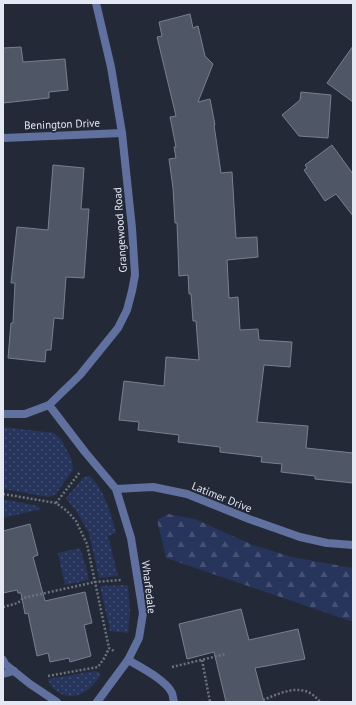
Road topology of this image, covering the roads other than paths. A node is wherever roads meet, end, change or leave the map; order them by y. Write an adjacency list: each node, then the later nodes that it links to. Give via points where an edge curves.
1 (96, 3): 2 (street, Grangewood Road, via 111,67)
2 (122, 133): 3 (street, Benington Drive); 4 (street, Grangewood Road, via 135,275 127,310 118,328 100,352)
3 (3, 138)
4 (49, 405): 5 (street, Grangewood Road, via 25,414); 6 (street)
5 (3, 414)
6 (116, 489): 7 (street, Latimer Drive, via 153,487 187,494 300,537); 9 (street, Wharfedale, via 131,538 143,613 139,638)
7 (353, 545)
8 (3, 660): 10 (street)
9 (128, 660): 13 (street, Wharfedale); 14 (street, via 161,681 171,692)
10 (14, 672): 11 (street); 12 (street)
11 (3, 674)
12 (57, 702)
13 (97, 702)
14 (174, 702)

